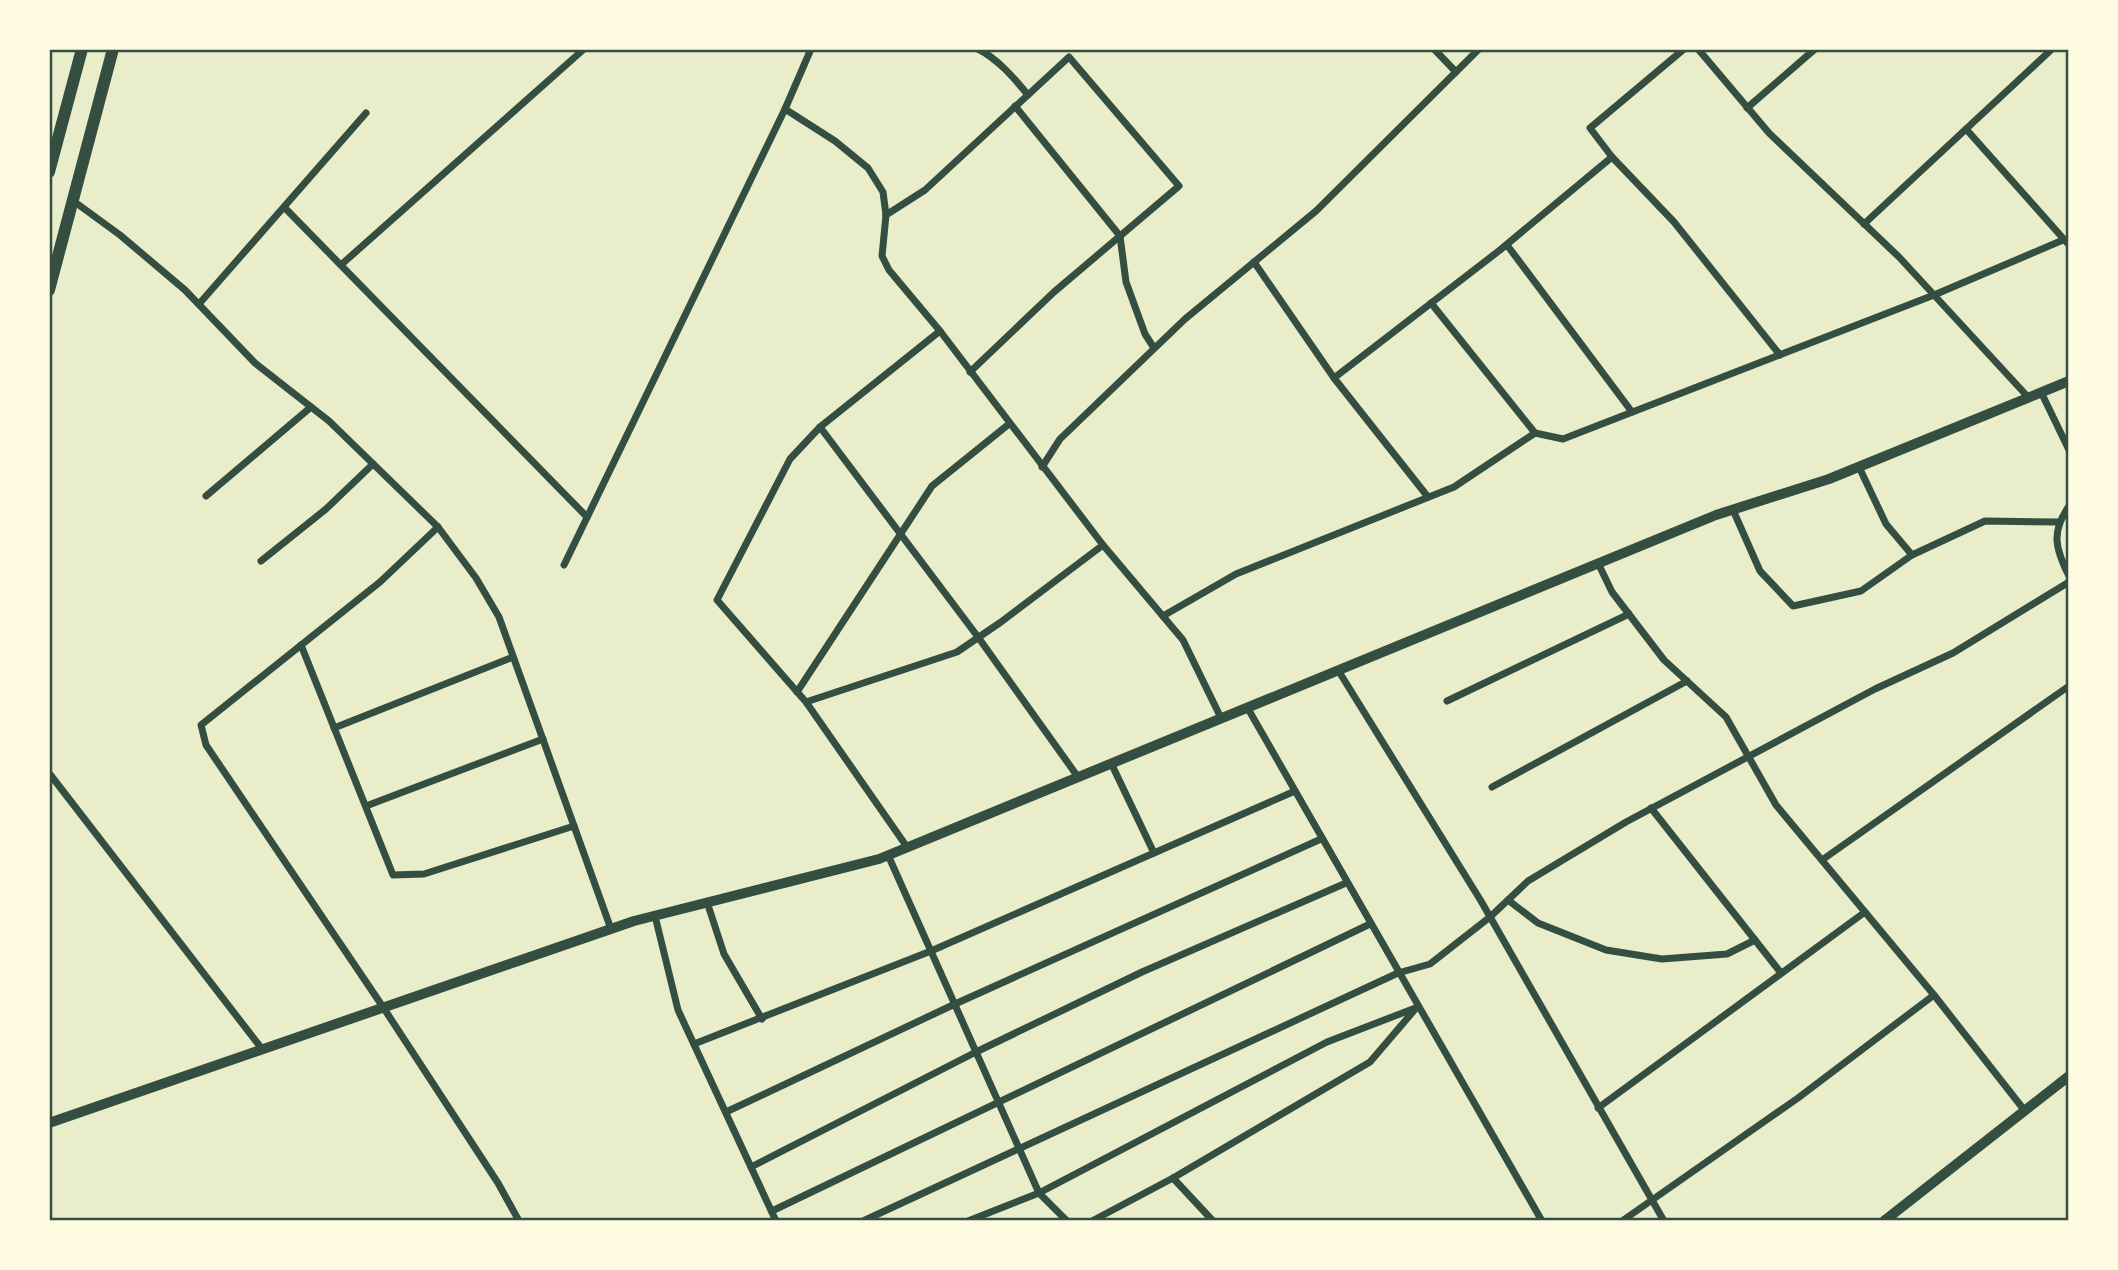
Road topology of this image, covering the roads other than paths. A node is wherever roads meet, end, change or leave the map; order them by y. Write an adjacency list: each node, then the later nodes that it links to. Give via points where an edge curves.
1 (82, 49): 23 (highway)
2 (113, 49): 24 (highway)
3 (584, 49): 32 (street)
4 (811, 49): 19 (street)
5 (978, 49): 13 (street)
6 (1434, 49): 15 (street)
7 (1479, 49): 15 (street)
8 (1684, 49): 22 (street, via 1590,128)
9 (1698, 49): 18 (street)
10 (1815, 49): 18 (street)
11 (2038, 49): 14 (street)
12 (2052, 49): 14 (street)
13 (988, 51): 16 (street)
14 (2045, 56): 21 (street)
15 (1456, 72): 31 (street, via 1317,211)
16 (1028, 95): 17 (street); 28 (street, via 1069,57 1178,186)
17 (1016, 106): 26 (street, via 925,190); 28 (street)
18 (1748, 108): 27 (street, via 1769,134)
19 (785, 109): 26 (street, via 868,168 883,192); 58 (street)
20 (366, 113): 25 (street)
21 (1966, 129): 27 (street); 29 (street)
22 (1612, 157): 30 (street); 39 (street, via 1674,222)
23 (49, 172)
24 (72, 200): 33 (highway); 36 (street, via 120,235)
25 (285, 208): 32 (street); 36 (street)
26 (886, 215): 37 (street, via 882,256)
27 (1864, 224): 34 (street)
28 (1120, 236): 38 (street, via 1126,282); 40 (street)
29 (2066, 242): 34 (street)
30 (1507, 245): 35 (street); 46 (street)
31 (1254, 262): 38 (street); 41 (street)
32 (342, 264): 58 (street)
33 (49, 289)
34 (1934, 295): 39 (street); 44 (street)
35 (1432, 303): 41 (street); 49 (street)
36 (198, 304): 45 (street, via 255,362)
37 (940, 331): 40 (street); 48 (street)
38 (1154, 348): 52 (street, via 1060,439)
39 (1780, 355): 46 (street)
40 (970, 372): 47 (street)
41 (1334, 378): 55 (street)
42 (2069, 381): 43 (street)
43 (2042, 392): 44 (street); 50 (street)
44 (2028, 397): 53 (street)
45 (311, 407): 51 (street); 54 (street)
46 (1632, 412): 49 (street, via 1563,439)
47 (1009, 424): 52 (street); 61 (street, via 932,486)
48 (820, 428): 61 (street); 77 (street, via 790,459 717,600)
49 (1535, 433): 55 (street, via 1454,487)
50 (2069, 450)
51 (373, 464): 60 (street); 64 (street)
52 (1042, 467): 62 (street)
53 (1859, 467): 57 (street); 63 (street, via 1886,524)
54 (206, 495)
55 (1428, 497): 70 (street, via 1236,574)
56 (2069, 506): 59 (street)
57 (1733, 510): 63 (street, via 1760,570 1793,606 1861,591); 65 (street)
58 (587, 517): 66 (street)
59 (2058, 522): 63 (street, via 1985,521); 67 (street, via 2058,554)
60 (438, 527): 72 (street, via 380,582); 73 (street, via 477,578 499,617)
61 (901, 534): 71 (street); 77 (street)
62 (1102, 545): 70 (street); 71 (street)
63 (1912, 555)
64 (261, 561)
65 (1598, 564): 69 (street); 74 (street)
66 (564, 565)
67 (2069, 576)
68 (2069, 582): 84 (street, via 1953,653)
69 (1629, 614): 75 (street, via 1664,660); 78 (street)
70 (1163, 616): 81 (street, via 1183,640)
71 (978, 637): 79 (street, via 957,652); 87 (street)
72 (301, 645): 82 (street); 112 (street, via 201,725 206,745)
73 (513, 657): 82 (street); 83 (street)
74 (1338, 670): 80 (street); 103 (street)
75 (1687, 681): 84 (street, via 1726,717); 88 (street)
76 (2069, 686): 97 (street)
77 (797, 692): 79 (street)
78 (1447, 701)
79 (806, 702): 94 (street)
80 (1247, 708): 81 (street); 89 (street)
81 (1221, 718): 85 (street)
82 (334, 728): 90 (street)
83 (542, 739): 90 (street); 92 (street)
84 (1749, 757): 91 (street); 97 (street, via 1776,805)
85 (1111, 763): 87 (street); 95 (street)
86 (49, 773): 116 (street)
87 (1078, 777): 94 (street)
88 (1492, 787)
89 (1295, 791): 93 (street); 95 (street)
90 (366, 806): 92 (street, via 393,875 424,874)
91 (1651, 808): 99 (street, via 1528,881); 106 (street)
92 (574, 826): 105 (street)
93 (1321, 838): 98 (street); 111 (street)
94 (907, 847): 96 (street)
95 (1154, 853): 107 (street)
96 (888, 855): 100 (street); 107 (street)
97 (1822, 860): 101 (street)
98 (1346, 883): 104 (street); 117 (street, via 1142,972)
99 (1508, 900): 103 (street); 106 (street, via 1538,923 1606,950 1662,958 1701,956 1727,954)
100 (707, 902): 102 (street); 114 (street, via 724,954)
101 (1865, 912): 109 (street); 110 (street)
102 (655, 916): 105 (street); 115 (street, via 678,1010)
103 (1490, 917): 108 (street, via 1430,964); 120 (street)
104 (1370, 924): 108 (street); 119 (street)
105 (611, 929): 112 (street)
106 (1755, 940): 109 (street)
107 (931, 951): 111 (street); 114 (street)
108 (1398, 973): 113 (street); 124 (street)
109 (1781, 973): 120 (street)
110 (1934, 995): 121 (street); 128 (street)
111 (955, 1004): 117 (street); 122 (street)
112 (383, 1007): 116 (street); 130 (street)
113 (1418, 1007): 126 (street, via 1370,1062); 127 (street, via 1327,1042); 137 (street)
114 (762, 1019): 115 (street)
115 (694, 1044): 122 (street)
116 (262, 1049): 123 (street)
117 (976, 1052): 119 (street); 125 (street)
118 (2069, 1076): 121 (street)
119 (998, 1101): 124 (street); 129 (street)
120 (1598, 1108): 128 (street)
121 (2025, 1111): 140 (street)
122 (726, 1112): 125 (street)
123 (49, 1123)
124 (1020, 1149): 127 (street); 132 (street)
125 (751, 1167): 129 (street)
126 (1173, 1178): 135 (street); 136 (street)
127 (1039, 1193): 133 (street); 134 (street)
128 (1651, 1201): 138 (street); 139 (street)
129 (772, 1212): 131 (street)
130 (519, 1221)
131 (776, 1221)
132 (863, 1221)
133 (968, 1221)
134 (1067, 1221)
135 (1092, 1221)
136 (1213, 1221)
137 (1542, 1221)
138 (1622, 1221)
139 (1664, 1221)
140 (1884, 1221)

